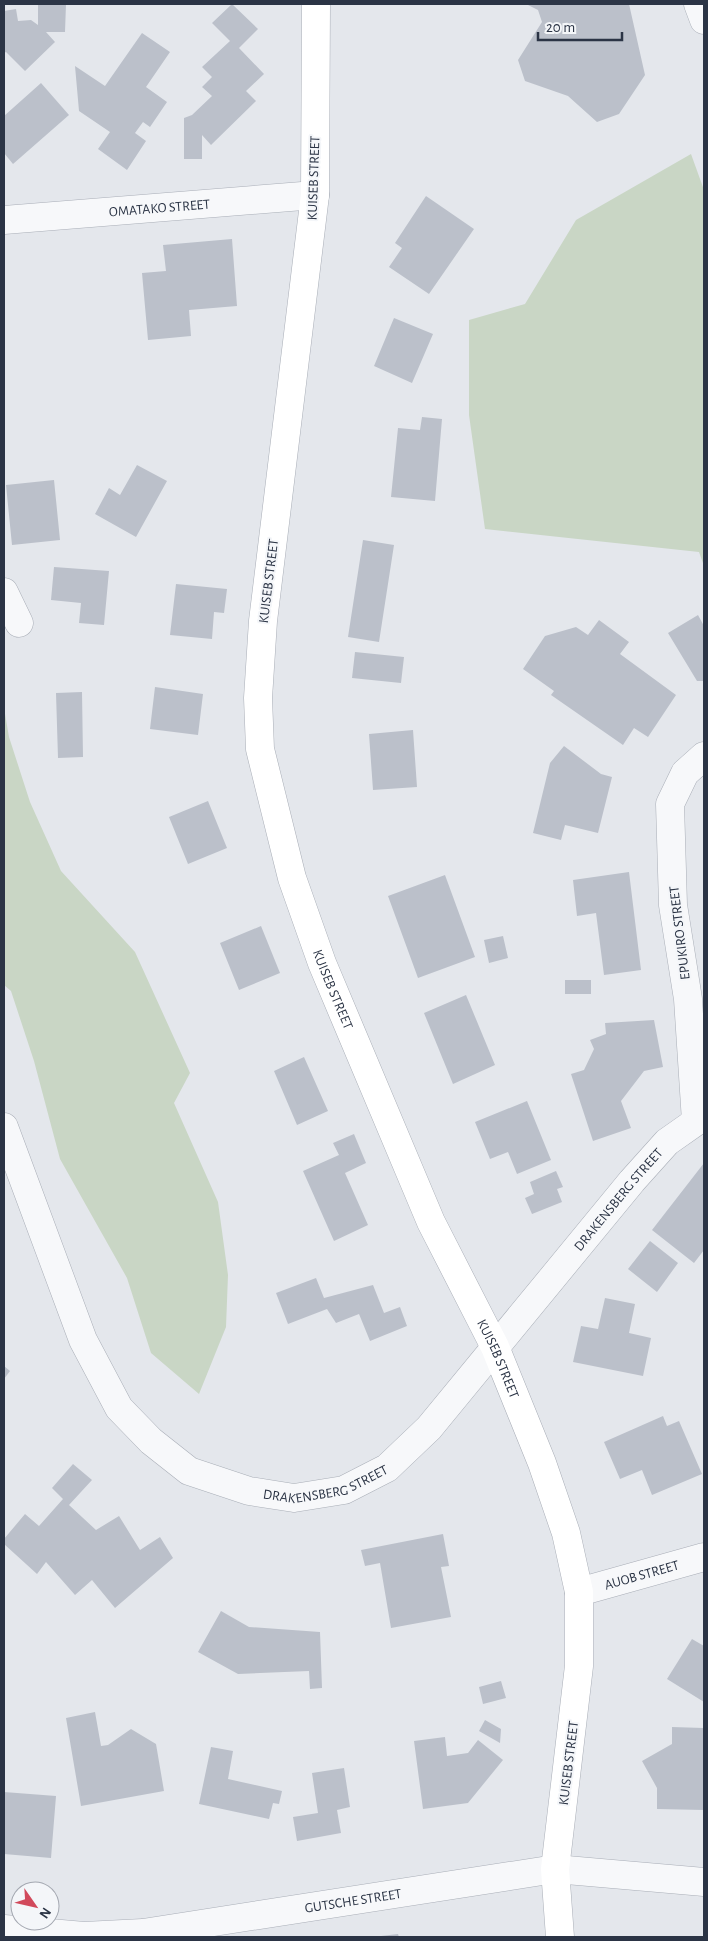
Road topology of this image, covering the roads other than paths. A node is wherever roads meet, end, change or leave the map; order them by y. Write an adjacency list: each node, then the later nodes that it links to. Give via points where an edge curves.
1 (316, 4): 4 (street, KUISEB STREET)
2 (698, 4): 3 (street)
3 (704, 20)
4 (315, 195): 5 (street, OMATAKO STREET); 11 (street, KUISEB STREET, via 263,621 258,698 260,749 292,878 322,963 431,1222)
5 (4, 220)
6 (4, 592): 7 (street)
7 (19, 623)
8 (704, 756): 9 (street, EPUKIRO STREET, via 685,773 670,804 673,905 688,999)
9 (700, 1118): 11 (street, DRAKENSBERG STREET, via 667,1142)
10 (4, 1127): 11 (street, DRAKENSBERG STREET, via 84,1340 119,1408 151,1441 189,1471 249,1491 294,1498 344,1490 387,1468 429,1428)
11 (494, 1347): 13 (street, KUISEB STREET, via 542,1463 566,1533)
12 (704, 1557): 13 (street, AUOB STREET)
13 (579, 1592): 14 (street, KUISEB STREET, via 579,1666)
14 (555, 1869): 15 (street, GUTSCHE STREET); 16 (street, GUTSCHE STREET, via 143,1933 84,1936); 17 (street, KUISEB STREET)
15 (704, 1882)
16 (4, 1930)
17 (560, 1937)

